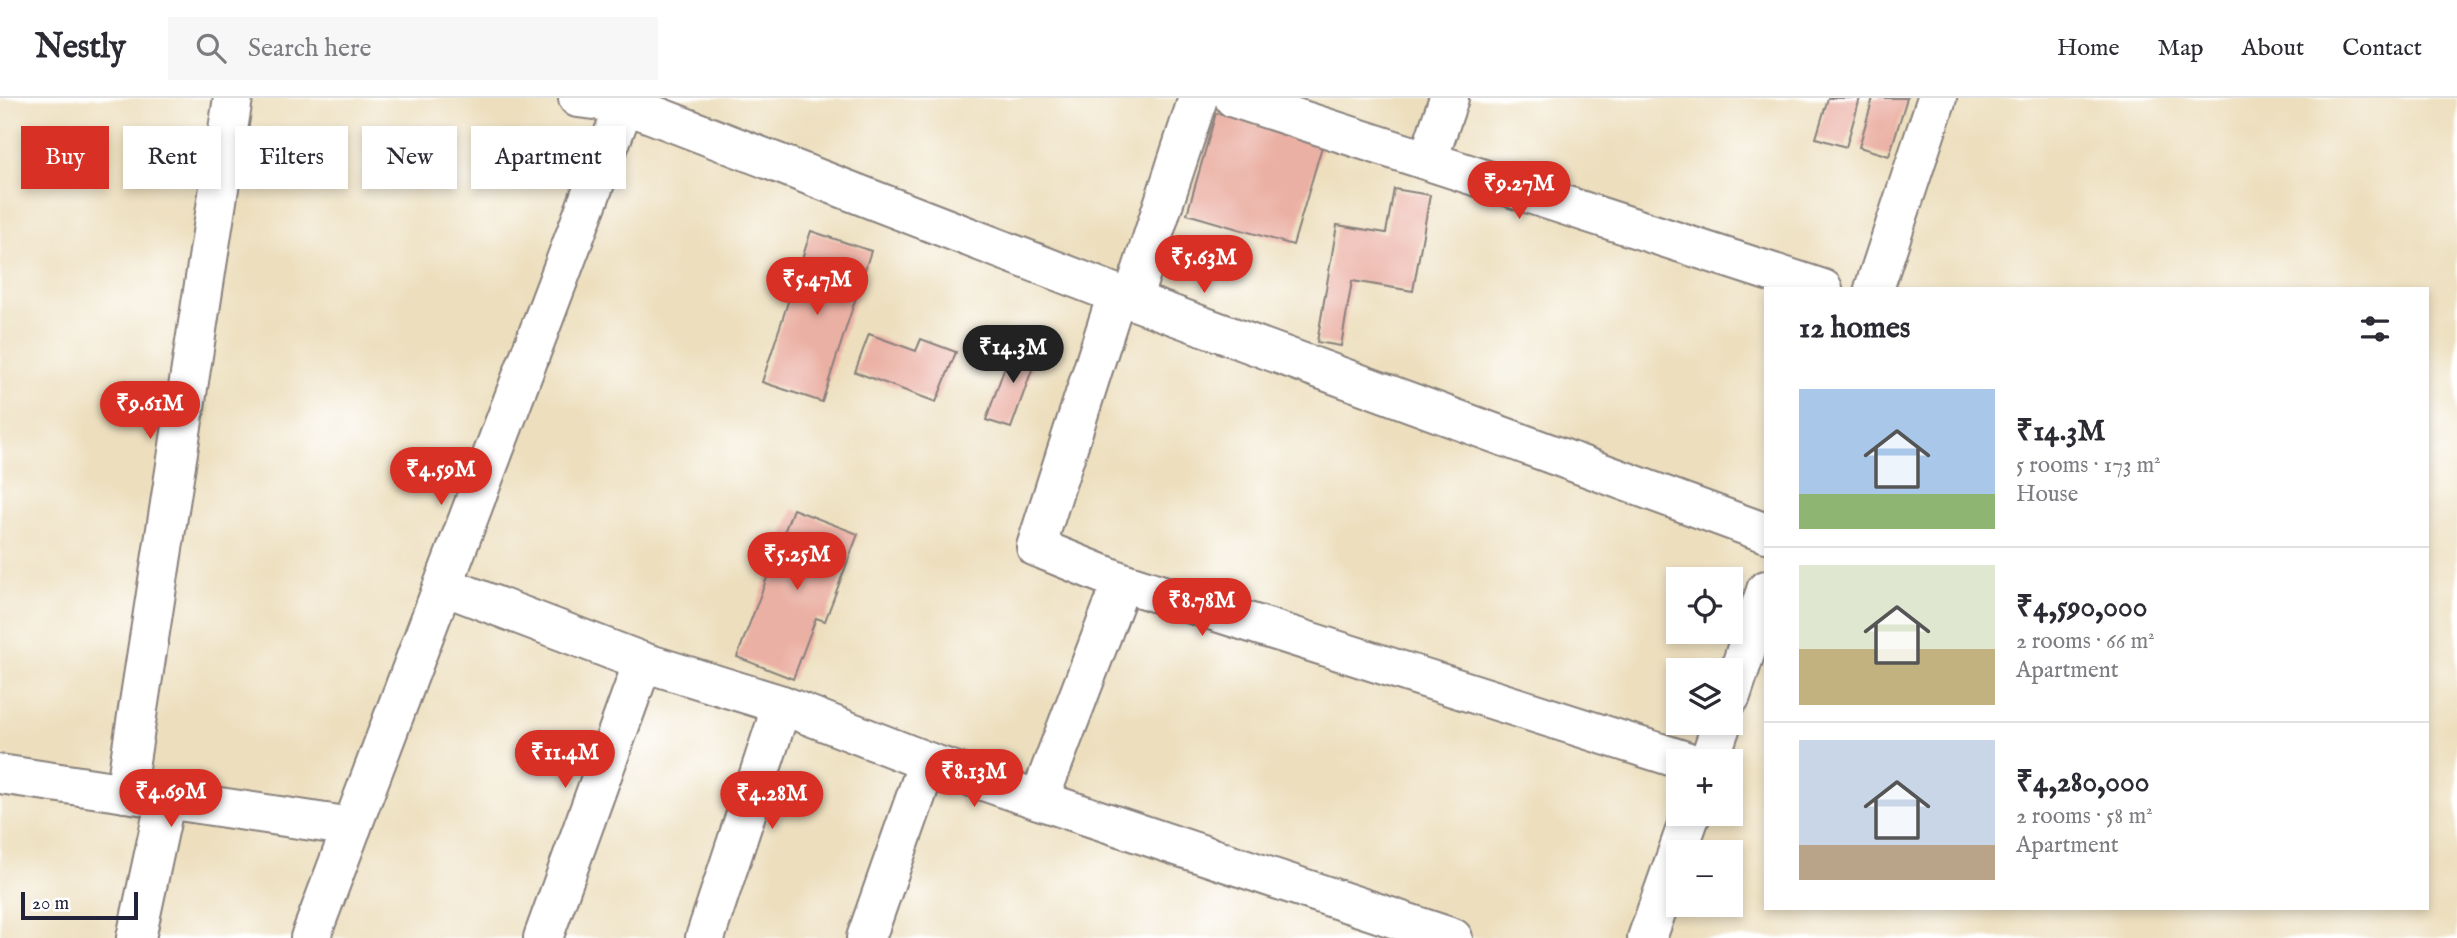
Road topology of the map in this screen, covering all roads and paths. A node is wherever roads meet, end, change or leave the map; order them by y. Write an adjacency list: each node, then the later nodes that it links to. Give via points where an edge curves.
1 (233, 98): 22 (street)
2 (578, 98): 7 (street)
3 (1198, 98): 11 (street)
4 (1234, 98): 8 (street)
5 (1450, 98): 8 (street)
6 (1937, 98): 10 (street)
7 (626, 101): 11 (street); 14 (street)
8 (1428, 160): 9 (street)
9 (1817, 287)
10 (1875, 287)
11 (1124, 297): 12 (street); 13 (street, via 1036,547)
12 (1764, 532)
13 (1122, 582): 19 (street); 24 (street)
14 (443, 586): 17 (street); 26 (street)
15 (1764, 596): 16 (street)
16 (1743, 660)
17 (643, 662): 18 (street); 29 (street)
18 (782, 705): 20 (street); 30 (street)
19 (1666, 755)
20 (928, 762): 24 (street); 31 (street)
21 (0, 774): 22 (street)
22 (125, 793): 23 (street)
23 (166, 798): 26 (street); 27 (street)
24 (1039, 800): 32 (street)
25 (1687, 826): 33 (street)
26 (352, 827): 28 (street)
27 (136, 938)
28 (310, 938)
29 (543, 938)
30 (705, 938)
31 (866, 938)
32 (1453, 938)
33 (1647, 938)

